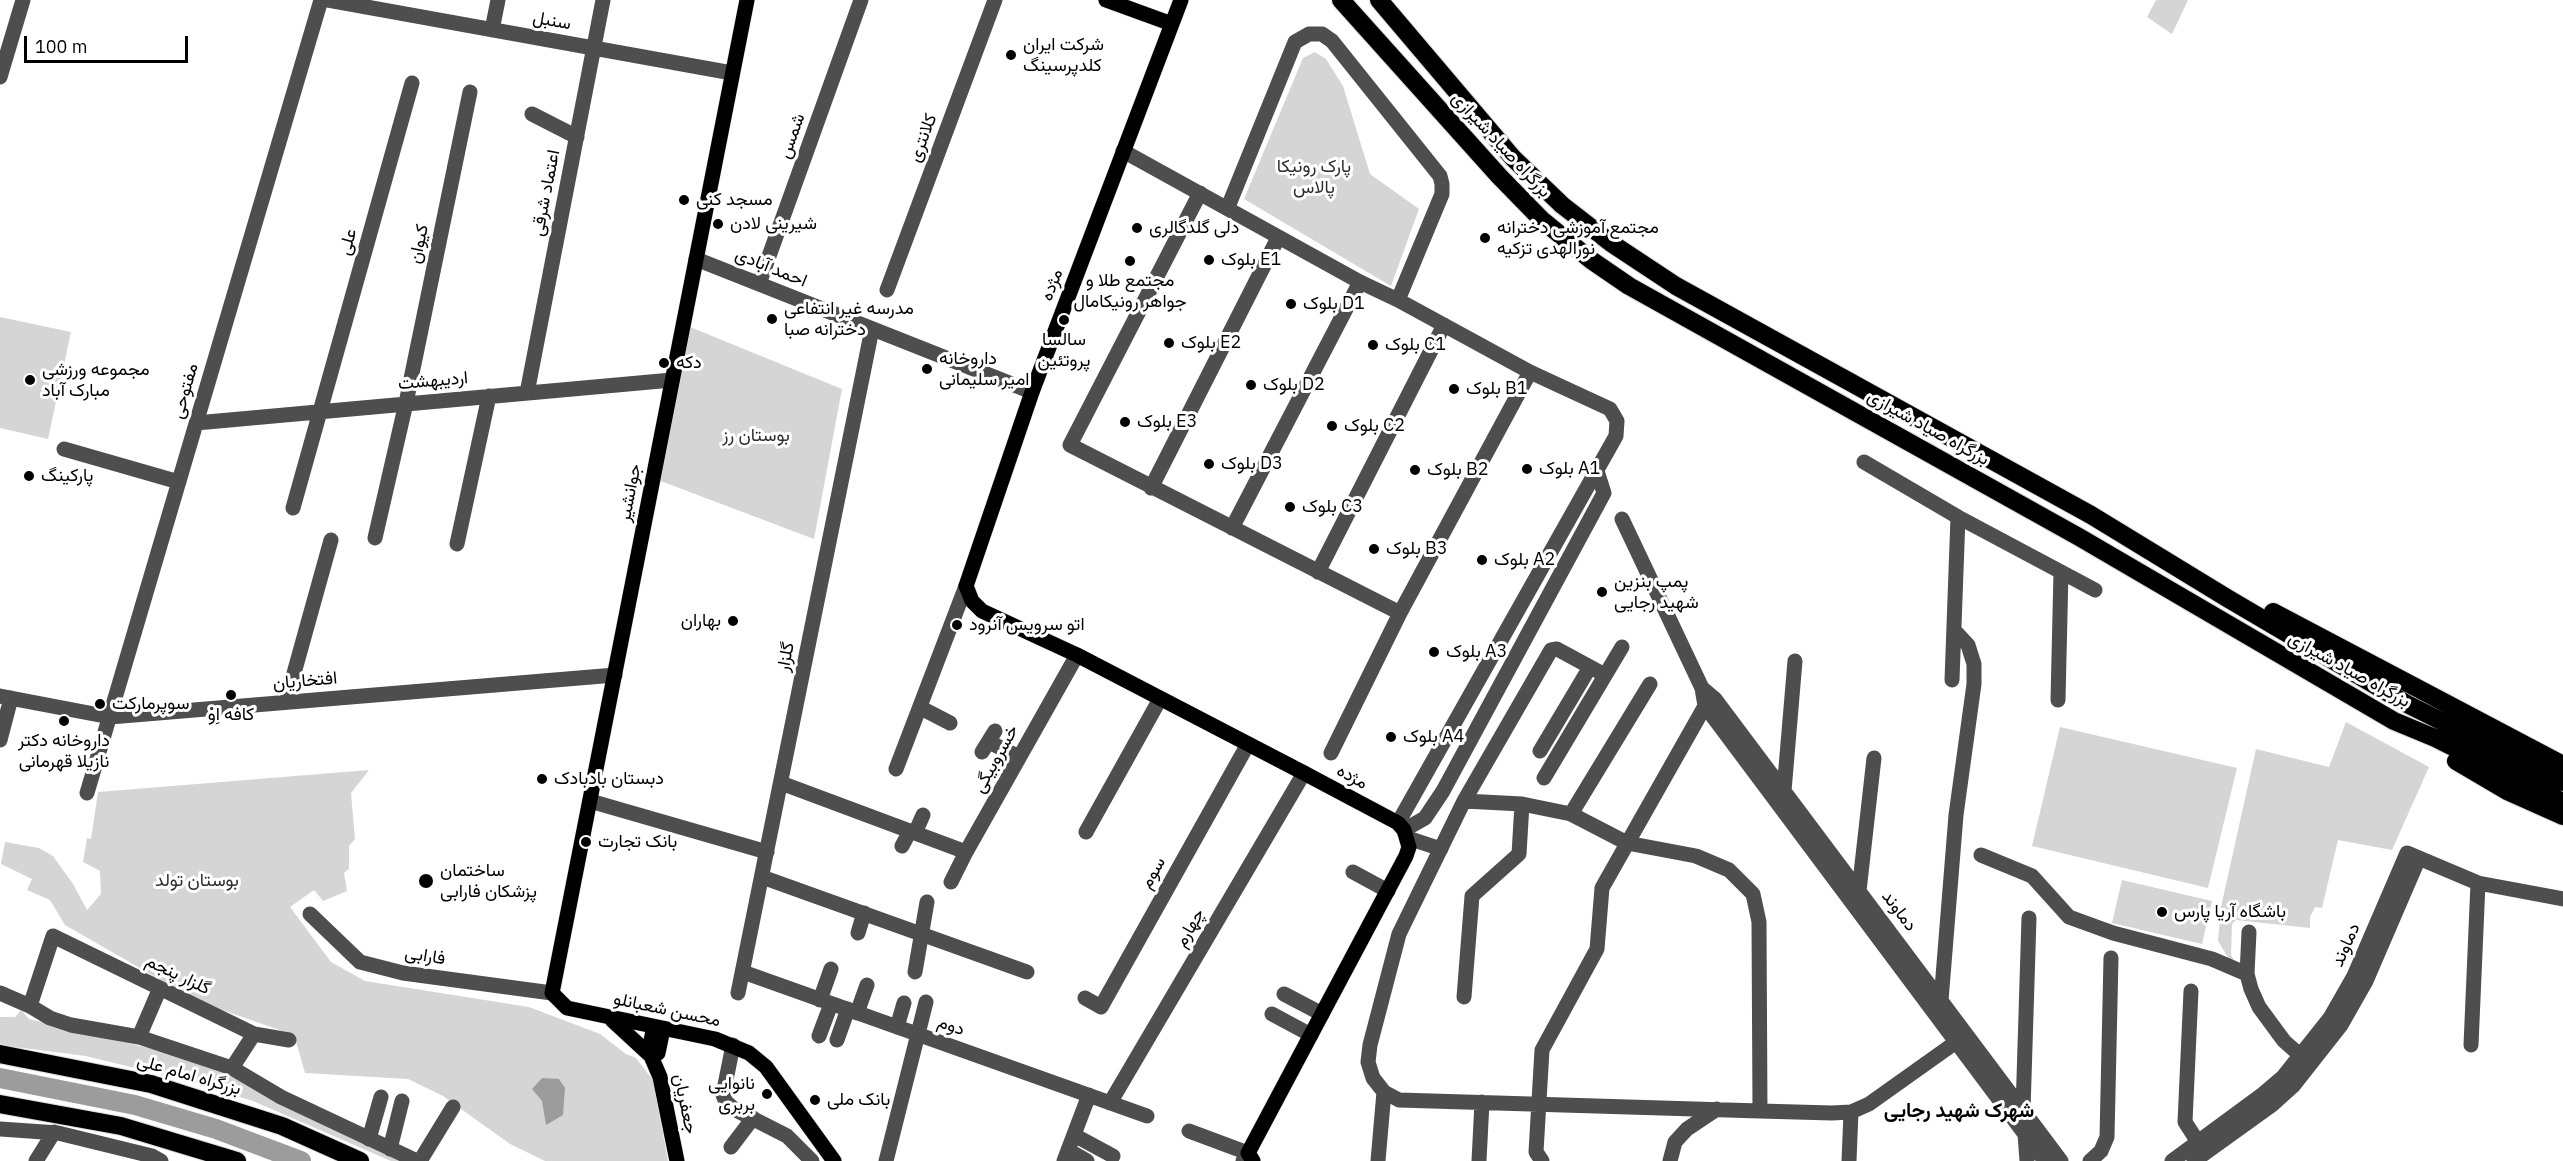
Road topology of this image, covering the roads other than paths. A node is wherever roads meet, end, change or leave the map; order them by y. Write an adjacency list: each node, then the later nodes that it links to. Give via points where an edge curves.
1 (23, 0): 19 (street)
2 (321, 0): 42 (street, مفتوحی)
3 (328, 0): 16 (street, سنبل)
4 (498, 0): 16 (street)
5 (603, 0): 17 (street, اعتماد شرقی)
6 (747, 0): 18 (main road, جوانشیر)
7 (861, 0): 30 (street, شمس)
8 (995, 0): 31 (street, کلانتری)
9 (1106, 0): 15 (main road)
10 (1181, 0): 15 (main road, مژده)
11 (1341, 0): 78 (highway, بزرگراه صیاد شیرازی, via 1499,176 1542,220 1591,260 1629,286 2079,537)
12 (1379, 0): 14 (highway, بزرگراه صیاد شیرازی)
13 (1384, 0): 14 (highway)
14 (1399, 23): 49 (highway, بزرگراه صیاد شیرازی, via 1514,158 1562,205 1611,243 1676,286)
15 (1172, 24): 24 (main road, مژده)
16 (492, 30): 17 (street, سنبل)
17 (594, 48): 18 (street, سنبل); 23 (street, اعتماد شرقی)
18 (732, 73): 28 (main road, جوانشیر)
19 (0, 77)
20 (412, 83): 41 (street, علی)
21 (470, 92): 40 (street, کیوان)
22 (532, 114): 23 (street)
23 (577, 137): 38 (street, اعتماد شرقی)
24 (1123, 151): 25 (street); 37 (main road, مژده)
25 (1200, 193): 26 (street); 47 (street, via 1070,445)
26 (1228, 207): 27 (street); 32 (street, via 1295,42 1309,34 1322,34 1332,41 1440,176 1442,194)
27 (1278, 238): 29 (street); 47 (street)
28 (696, 259): 30 (street, احمد آبادی); 36 (main road, جوانشیر)
29 (1360, 282): 32 (street); 52 (street)
30 (759, 284): 34 (street, احمد آبادی)
31 (887, 290)
32 (1398, 300): 33 (street)
33 (1444, 325): 35 (street); 56 (street)
34 (872, 329): 37 (street, احمد آبادی); 92 (street, گلزار)
35 (1530, 372): 45 (street, via 1610,409 1617,421 1616,436); 60 (street)
36 (672, 380): 38 (street, اردیبهشت); 66 (main road, جوانشیر)
37 (1032, 392): 58 (main road, مژده)
38 (527, 393): 39 (street, اردیبهشت)
39 (489, 396): 40 (street, اردیبهشت); 55 (street)
40 (406, 403): 41 (street, اردیبهشت); 53 (street, کیوان)
41 (320, 410): 42 (street, اردیبهشت); 48 (street, علی)
42 (196, 423): 46 (street, مفتوحی)
43 (63, 449): 46 (street)
44 (1864, 462): 50 (street)
45 (1597, 471): 102 (street); 102 (street, via 1604,492 1443,791 1425,818)
46 (179, 482): 77 (street, مفتوحی)
47 (1151, 488): 52 (street)
48 (293, 508)
49 (2091, 514): 87 (highway); 91 (highway, بزرگراه صیاد شیرازی, via 2407,704)
50 (1958, 517): 57 (street); 61 (street)
51 (1622, 519): 70 (street, دماوند)
52 (1232, 528): 56 (street)
53 (375, 538)
54 (331, 540): 74 (street)
55 (457, 544)
56 (1318, 572): 60 (street)
57 (2061, 572): 59 (street); 73 (street)
58 (966, 586): 63 (main road, مژده, via 972,601 982,611); 76 (street, مژده)
59 (2095, 590)
60 (1400, 613): 84 (street)
61 (1954, 630): 68 (street); 144 (street, via 1968,645 1974,664 1974,684)
62 (1622, 647): 67 (street)
63 (1077, 656): 72 (main road, مژده); 85 (street, خسروبیگی)
64 (1795, 661): 93 (street)
65 (1590, 667): 67 (street); 83 (street); 96 (street, via 1557,649 1551,650)
66 (615, 675): 74 (street, افتخاریان); 95 (main road, جوانشیر)
67 (1605, 675): 90 (street)
68 (1952, 680)
69 (1650, 684): 100 (street)
70 (1702, 688): 75 (street, دماوند); 93 (street, دماوند, via 1715,699)
71 (6, 697): 77 (street, افتخاریان); 80 (street)
72 (1160, 699): 82 (main road, مژده); 104 (street)
73 (2058, 700)
74 (286, 702): 77 (street, افتخاریان)
75 (1705, 706): 105 (street); 117 (street, دماوند)
76 (921, 708): 79 (street); 88 (street, مژده)
77 (110, 717): 94 (street, مفتوحی)
78 (2394, 721): 97 (highway, بزرگراه صیاد شیرازی); 101 (highway, via 2427,745 2507,791)
79 (950, 723)
80 (0, 740)
81 (988, 741): 85 (street)
82 (1248, 744): 89 (main road, مژده); 140 (street, سوم, via 1101,1006)
83 (1540, 752)
84 (1330, 753)
85 (1019, 757): 109 (street, خسروبیگی)
86 (1874, 758): 117 (street)
87 (2563, 765)
88 (896, 769)
89 (1304, 772): 102 (main road, مژده); 171 (street, چهارم)
90 (1544, 778)
91 (2563, 782)
92 (781, 783): 103 (street); 108 (street, گلزار)
93 (1784, 791): 117 (street, دماوند)
94 (87, 793)
95 (590, 801): 108 (street); 136 (main road, جوانشیر)
96 (1464, 801): 98 (street); 107 (street)
97 (2563, 802)
98 (1522, 804): 100 (street); 139 (street, via 1519,854 1472,896)
99 (923, 814): 103 (street)
100 (1571, 814): 105 (street)
101 (2563, 816)
102 (1403, 830): 107 (street); 116 (main road, via 1406,856)
103 (913, 832): 106 (street); 109 (street)
104 (1086, 832)
105 (1627, 843): 173 (street, via 1602,888 1597,949 1542,1050); 177 (street, via 1696,856 1729,870 1753,894 1759,922)
106 (902, 846)
107 (1441, 849): 166 (street, via 1399,934 1370,1045 1368,1062 1373,1078)
108 (767, 852): 113 (street, گلزار)
109 (966, 852): 114 (street, خسروبیگی)
110 (1981, 855): 131 (street, via 2032,876 2069,917 2212,959)
111 (2413, 855): 115 (street); 164 (street, دماوند, via 2354,976); 189 (street, دماوند, via 2366,981 2341,1025 2293,1086 2272,1105)
112 (1353, 872): 116 (street)
113 (762, 877): 120 (street); 128 (street, گلزار)
114 (951, 882)
115 (2478, 883): 118 (street); 161 (street)
116 (1388, 891): 148 (main road)
117 (1853, 894): 144 (street, دماوند)
118 (2563, 899)
119 (927, 902): 125 (street)
120 (864, 913): 124 (street); 125 (street)
121 (310, 914): 136 (street, فارابی, via 360,962 403,973)
122 (2030, 918): 176 (street)
123 (2249, 932): 131 (street)
124 (858, 933)
125 (922, 934): 129 (street); 130 (street)
126 (2111, 958): 211 (street, via 2107,1137 2101,1151)
127 (831, 969): 141 (street)
128 (743, 972): 137 (street, گلزار); 141 (street, دوم)
129 (915, 972)
130 (1027, 972)
131 (2247, 974): 164 (street, via 2259,1008)
132 (867, 985): 146 (street)
133 (160, 988): 145 (street, گلزار پنجم, via 53,936); 152 (street, گلزار پنجم); 156 (street)
134 (2191, 990): 189 (street, via 2184,1122)
135 (0, 993): 145 (street)
136 (552, 993): 149 (main road, محسن شعبانلو, via 567,1008)
137 (738, 993)
138 (1284, 994): 148 (street)
139 (1464, 997)
140 (1084, 999)
141 (826, 1002): 146 (street, دوم); 154 (street)
142 (926, 1002): 153 (street)
143 (904, 1003): 150 (street)
144 (1936, 1004): 157 (street, دماوند)
145 (30, 1006): 156 (street, via 71,1025)
146 (852, 1011): 150 (street, دوم); 159 (street)
147 (1272, 1014): 155 (street)
148 (1322, 1014): 155 (main road)
149 (611, 1019): 151 (main road, محسن شعبانلو); 163 (main road)
150 (897, 1027): 153 (street, دوم)
151 (659, 1028): 160 (main road, محسن شعبانلو); 163 (main road, via 653,1031)
152 (254, 1034): 158 (street, گلزار پنجم); 165 (street)
153 (918, 1034): 167 (street, دوم); 201 (street)
154 (819, 1035)
155 (1311, 1035): 192 (main road)
156 (139, 1037): 165 (street)
157 (1961, 1038): 176 (street, دماوند); 178 (street, via 1869,1104); 184 (street, دماوند)
158 (289, 1040)
159 (837, 1040)
160 (733, 1045): 180 (street, via 723,1095 726,1102); 200 (main road, محسن شعبانلو, via 766,1067)
161 (2471, 1045)
162 (0, 1053): 196 (highway, بزرگراه امام علی, via 161,1087 282,1126)
163 (651, 1056): 198 (main road, جعفریان, via 660,1077)
164 (2301, 1056): 189 (street, دماوند)
165 (232, 1068): 186 (street, via 281,1097)
166 (1384, 1092): 170 (street, via 1399,1100); 203 (street)
167 (1089, 1095): 171 (street, دوم); 185 (street)
168 (381, 1097): 186 (street)
169 (402, 1101): 188 (street)
170 (1482, 1102): 173 (street); 204 (street)
171 (1110, 1103): 179 (street, دوم)
172 (0, 1104): 195 (highway, via 121,1126)
173 (1539, 1104): 175 (street); 205 (street, via 1536,1152)
174 (453, 1107): 197 (street)
175 (1717, 1110): 177 (street); 206 (street, via 1687,1129 1675,1142)
176 (2023, 1110): 210 (street, دماوند)
177 (1760, 1111): 178 (street)
178 (1851, 1112): 207 (street)
179 (1147, 1116)
180 (753, 1118): 187 (street); 199 (street, via 788,1136)
181 (1, 1130): 183 (street)
182 (1189, 1131): 192 (street)
183 (54, 1132): 193 (street); 194 (street)
184 (2025, 1134): 208 (street); 209 (street, دماوند)
185 (1074, 1135): 190 (street); 191 (street)
186 (369, 1138): 188 (street)
187 (731, 1147)
188 (390, 1149): 197 (street)
189 (2199, 1152): 212 (street, دماوند)
190 (1066, 1156): 202 (street)
191 (1113, 1156)
192 (1248, 1158)
193 (157, 1160)
194 (36, 1161)
195 (237, 1161)
196 (360, 1161)
197 (418, 1161)
198 (677, 1161)
199 (812, 1161)
200 (834, 1161)
201 (886, 1161)
202 (1086, 1161)
203 (1378, 1161)
204 (1479, 1161)
205 (1542, 1161)
206 (1670, 1161)
207 (1849, 1161)
208 (2027, 1161)
209 (2045, 1161)
210 (2061, 1161)
211 (2090, 1161)
212 (2172, 1161)

